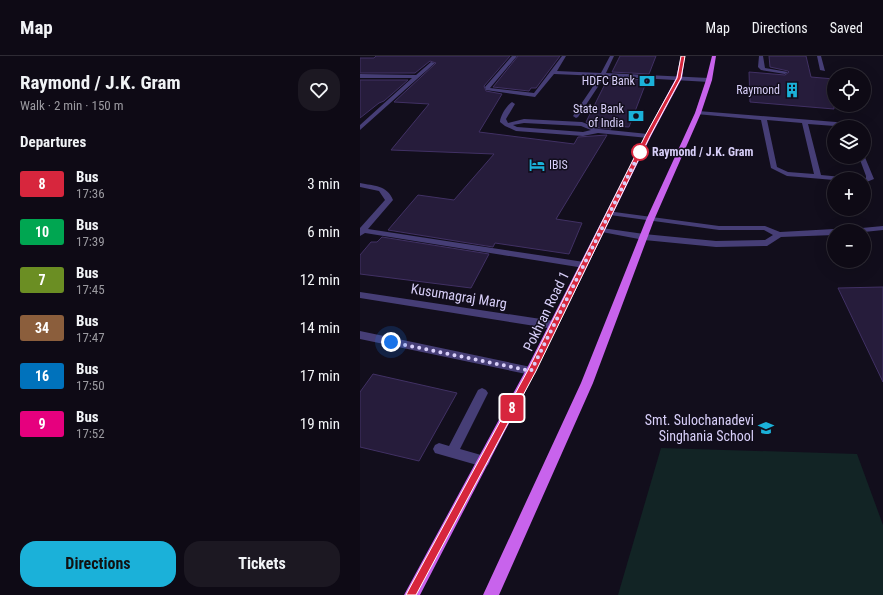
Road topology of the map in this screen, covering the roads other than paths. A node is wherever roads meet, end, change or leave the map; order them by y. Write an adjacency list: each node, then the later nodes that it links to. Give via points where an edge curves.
1 (515, 56): 10 (street, via 488,89 535,95)
2 (564, 56): 10 (street)
3 (612, 56): 12 (street)
4 (683, 56): 15 (main road, Pokhran Road 1)
5 (714, 56): 16 (main road)
6 (761, 56): 11 (street, via 763,69)
7 (819, 56): 9 (street)
8 (433, 64): 14 (street)
9 (823, 70)
10 (553, 72): 12 (street)
11 (785, 72)
12 (603, 75): 15 (street); 19 (street)
13 (360, 76): 14 (street)
14 (418, 77): 24 (street)
15 (679, 78): 16 (street); 26 (main road, Pokhran Road 1)
16 (709, 80): 18 (main road)
17 (512, 104): 23 (street, via 503,119)
18 (698, 113): 20 (street); 31 (main road)
19 (576, 116)
20 (764, 118): 21 (street); 27 (street, via 774,168 787,174)
21 (805, 122): 22 (street); 27 (street)
22 (827, 123)
23 (507, 125): 25 (street, via 516,129 583,134); 25 (street, via 524,121 582,124)
24 (360, 128)
25 (598, 131): 26 (street)
26 (648, 136): 30 (main road, Pokhran Road 1)
27 (818, 177): 28 (street)
28 (827, 178)
29 (360, 185): 35 (street, via 381,189 389,200)
30 (610, 213): 31 (street); 34 (main road, Pokhran Road 1)
31 (650, 220): 37 (street, via 719,228 765,228); 38 (main road)
32 (883, 228): 33 (street)
33 (871, 229)
34 (602, 230): 38 (street); 39 (main road, Pokhran Road 1)
35 (361, 231): 39 (street)
36 (827, 232): 37 (street)
37 (780, 235): 38 (street, via 767,243 716,244)
38 (644, 237): 49 (main road, via 587,383)
39 (584, 265): 41 (main road, Pokhran Road 1)
40 (360, 295): 41 (street, Kusumagraj Marg)
41 (554, 325): 43 (main road, Pokhran Road 1)
42 (360, 335): 43 (street)
43 (531, 371): 47 (main road, Pokhran Road 1)
44 (482, 393): 46 (street)
45 (439, 449): 46 (street)
46 (452, 452): 47 (street)
47 (484, 461): 48 (main road, Pokhran Road 1)
48 (412, 595)
49 (491, 595)

